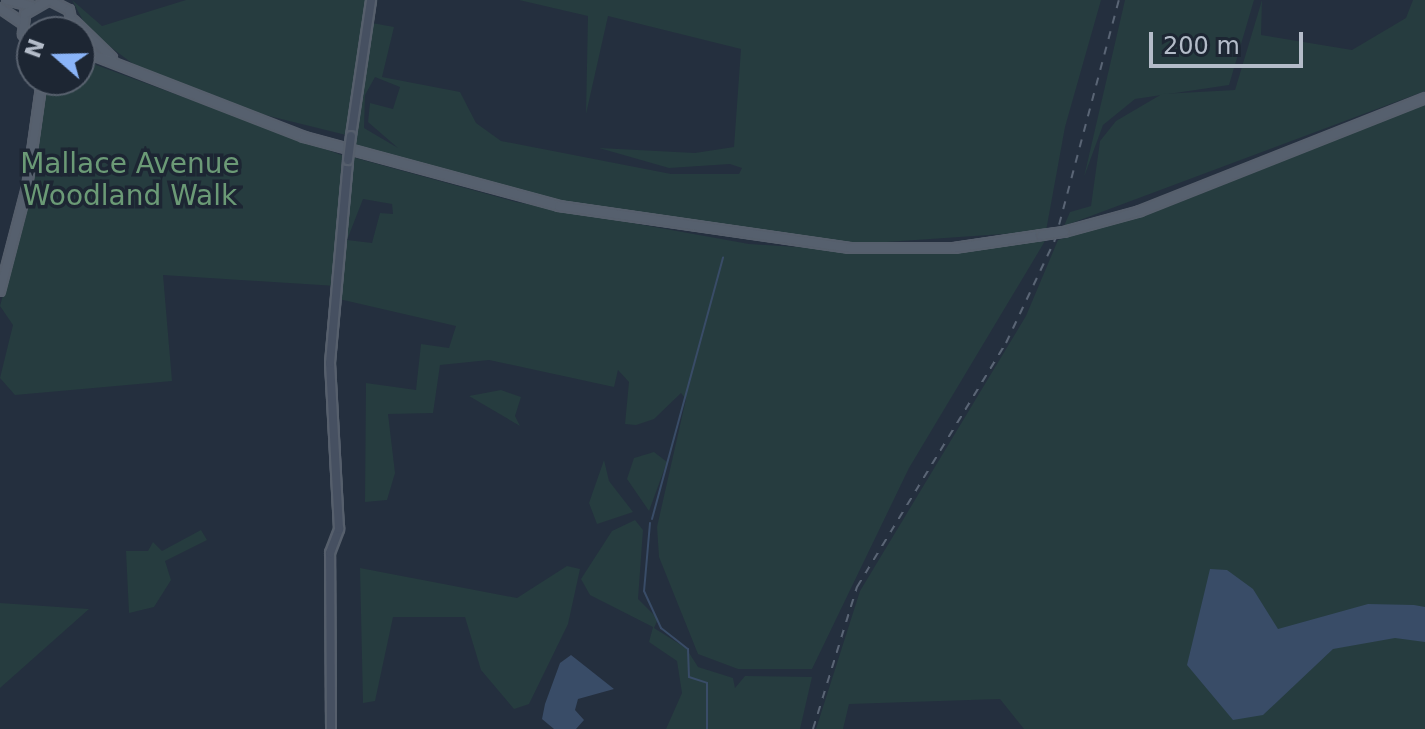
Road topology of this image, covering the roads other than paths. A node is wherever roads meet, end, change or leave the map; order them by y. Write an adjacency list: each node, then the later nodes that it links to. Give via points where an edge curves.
1 (7, 0): 3 (main road)
2 (371, 0): 11 (main road, bridge, via 335,299 330,454 339,529 330,553)
3 (42, 2): 4 (main road)
4 (67, 5)
5 (96, 42): 7 (main road)
6 (96, 56): 7 (main road)
7 (122, 66): 9 (main road, bridge, via 254,119 416,172 616,217 850,248 954,248 1064,232 1140,211)
8 (40, 96): 10 (main road, via 27,187)
9 (1425, 98)
10 (0, 291)
11 (331, 729)

